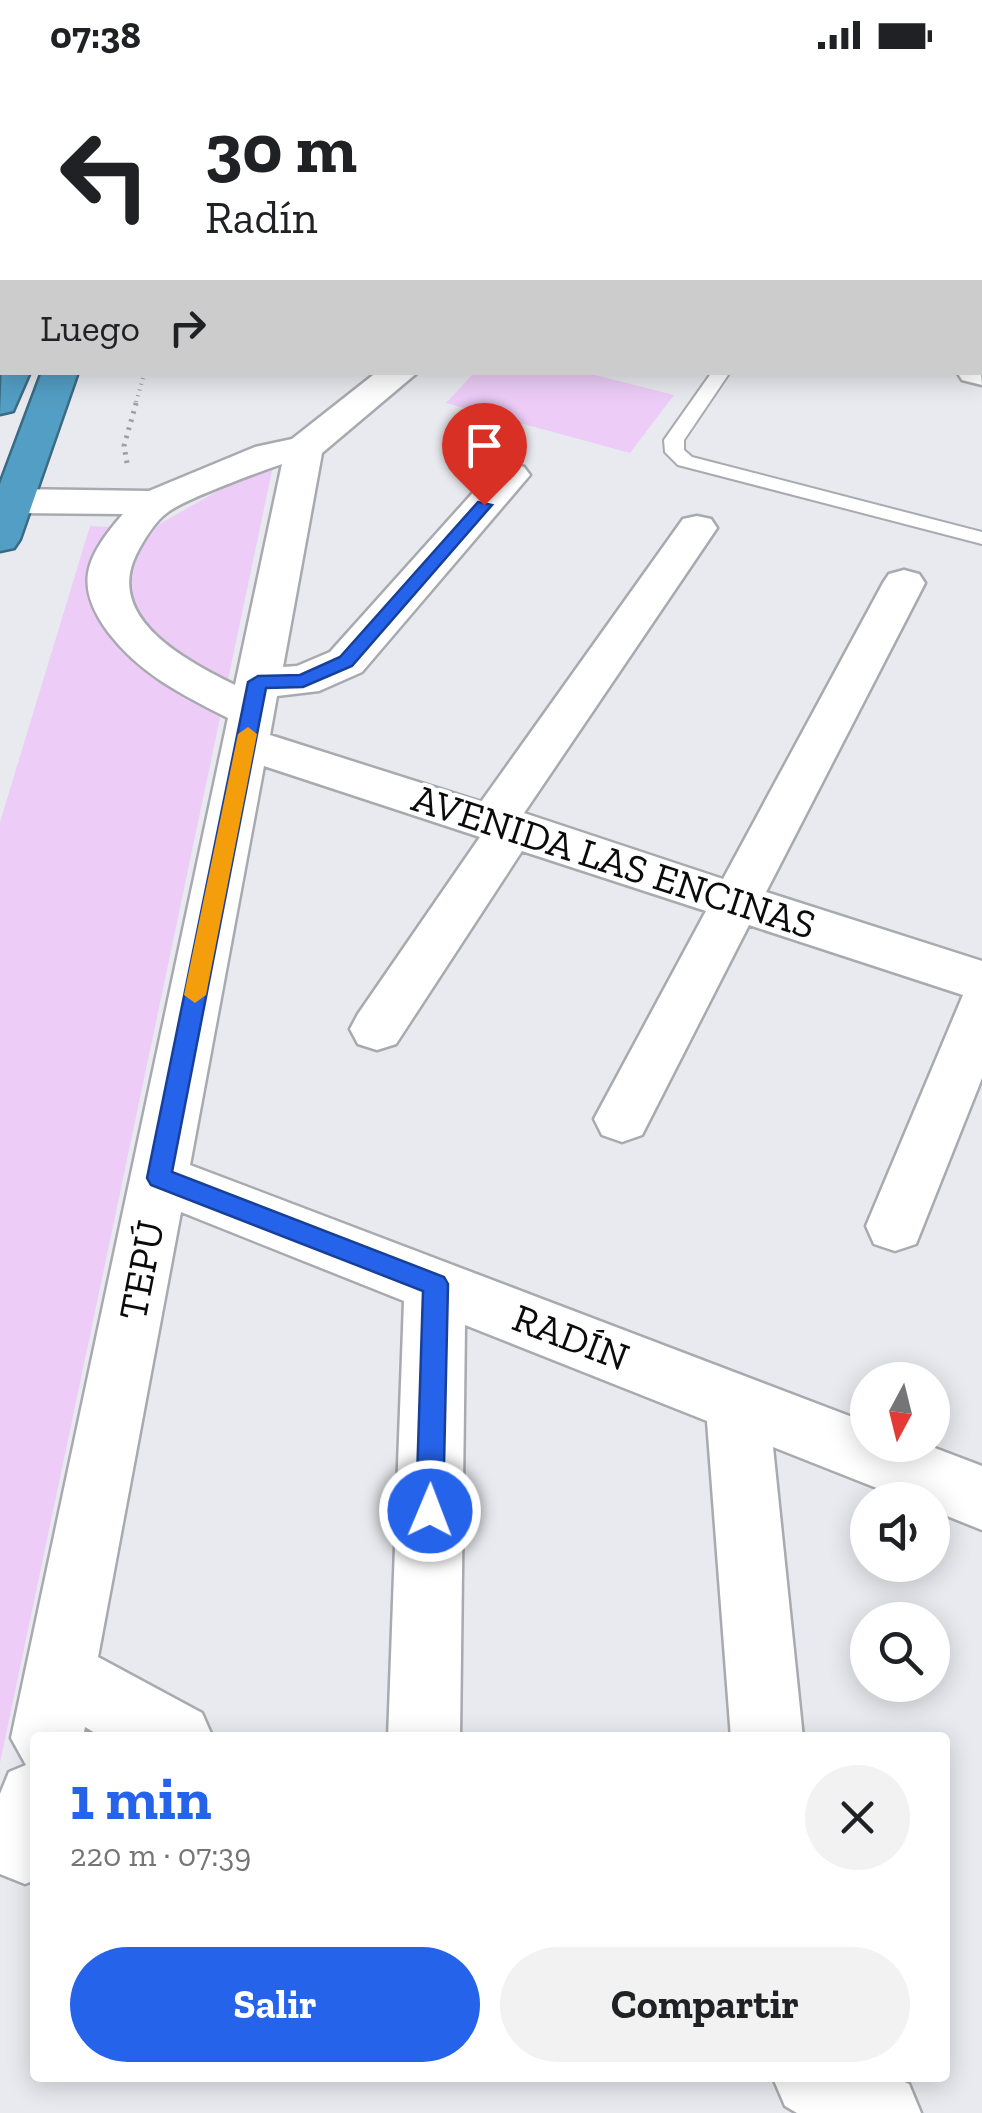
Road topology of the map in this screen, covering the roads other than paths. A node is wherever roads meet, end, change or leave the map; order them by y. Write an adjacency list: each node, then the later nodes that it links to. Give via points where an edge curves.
1 (11, 375): 5 (highway)
2 (59, 375): 8 (highway)
3 (396, 375): 6 (street)
4 (719, 375): 11 (lane, via 674,440 675,452 686,461)
5 (0, 403)
6 (304, 449): 9 (street, via 269,455); 14 (street, TEPÚ)
7 (510, 476): 14 (street, via 346,662)
8 (14, 501): 9 (street); 12 (highway)
9 (154, 503): 14 (street, AVENIDA LAS ENCINAS, via 115,555 109,603 161,664)
10 (697, 528): 15 (street)
11 (982, 538)
12 (0, 539)
13 (904, 583): 16 (street)
14 (252, 712): 15 (street, AVENIDA LAS ENCINAS); 21 (street, TEPÚ)
15 (502, 824): 16 (street, AVENIDA LAS ENCINAS); 19 (street)
16 (737, 900): 17 (street, AVENIDA LAS ENCINAS); 20 (street)
17 (982, 981)
18 (982, 1010): 22 (street)
19 (377, 1029)
20 (622, 1119)
21 (159, 1178): 23 (street, RADÍN); 26 (street, TEPÚ)
22 (896, 1226)
23 (435, 1284): 24 (street, RADÍN); 28 (street)
24 (737, 1400): 25 (street, RADÍN); 29 (street)
25 (982, 1498)
26 (54, 1706): 27 (street)
27 (155, 1732)
28 (424, 1732)
29 (766, 1732)
30 (821, 2082): 31 (street)
31 (880, 2113)

